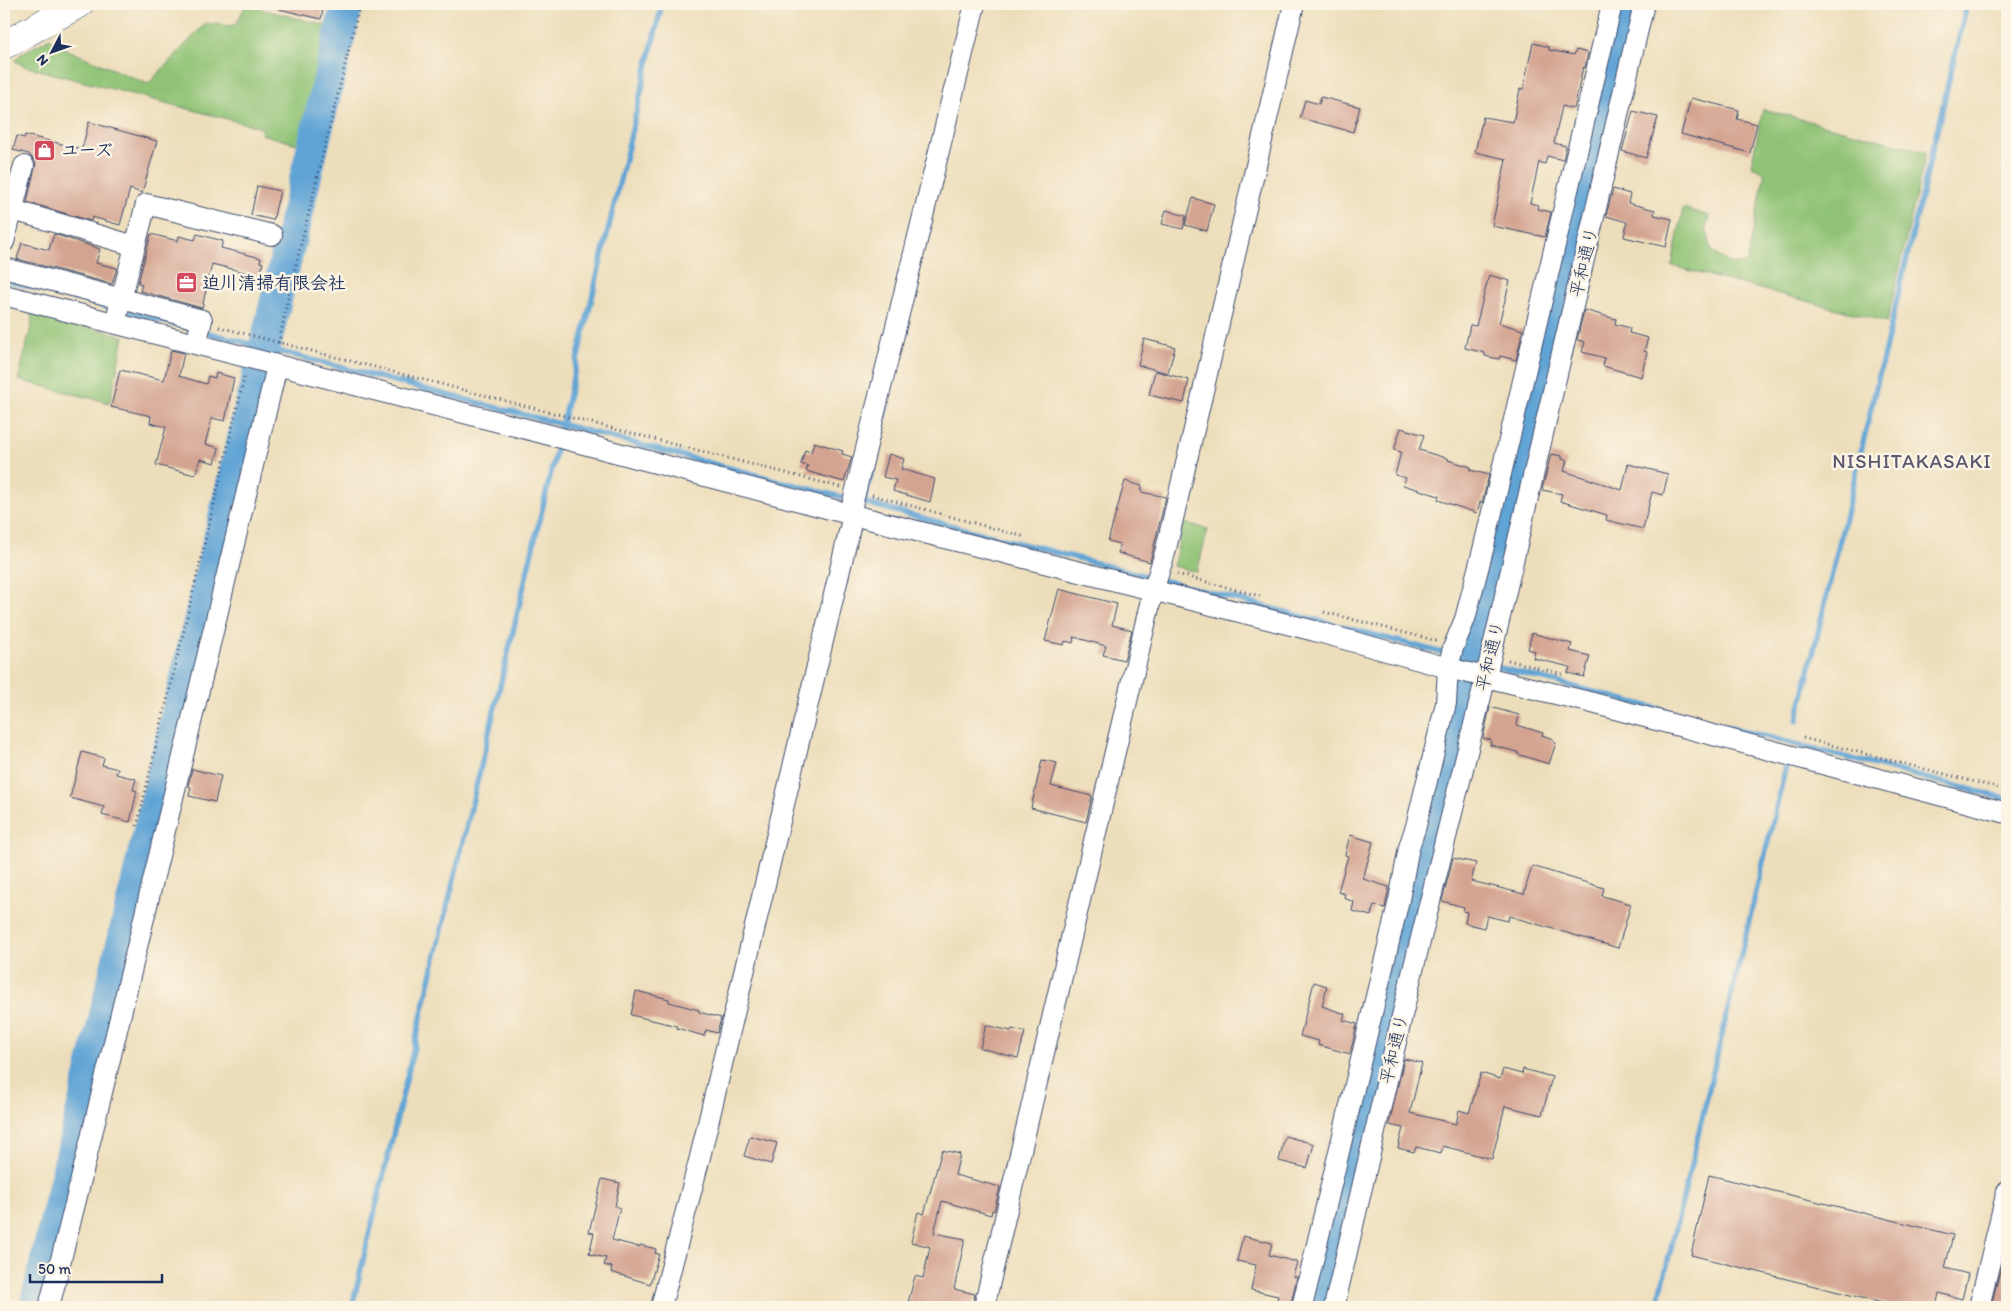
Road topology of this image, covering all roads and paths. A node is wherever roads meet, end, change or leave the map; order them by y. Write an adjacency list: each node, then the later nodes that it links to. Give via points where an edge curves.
1 (79, 4): 7 (street)
2 (360, 4): 16 (path)
3 (975, 4): 18 (street)
4 (1294, 4): 20 (street)
5 (1612, 4): 23 (street, via 1484,546)
6 (1644, 4): 24 (street, 平和通り)
7 (6, 45)
8 (24, 166): 9 (street)
9 (13, 210): 11 (street); 12 (street)
10 (272, 235): 12 (street, via 146,204)
11 (4, 242)
12 (135, 246): 14 (street)
13 (5, 278): 14 (street)
14 (118, 311): 15 (street)
15 (199, 332): 17 (street); 17 (path)
16 (278, 342): 17 (path); 17 (path); 18 (path, via 560,415)
17 (261, 351): 18 (street, via 546,434); 29 (path); 32 (street, via 77,1196)
18 (856, 503): 19 (path); 20 (street); 33 (street, via 700,1157)
19 (1030, 538)
20 (1159, 580): 21 (path); 23 (street, via 1305,629); 34 (street)
21 (1269, 598)
22 (1316, 610): 23 (path)
23 (1452, 658): 24 (street); 35 (street, via 1446,702)
24 (1486, 668): 25 (path); 28 (street, via 1585,701); 36 (street, 平和通り)
25 (1567, 676)
26 (1799, 737): 27 (path)
27 (2007, 790)
28 (2007, 813)
29 (137, 826)
30 (2007, 1191): 31 (street)
31 (1999, 1258): 37 (street)
32 (49, 1307)
33 (661, 1307)
34 (984, 1307)
35 (1302, 1307)
36 (1334, 1307)
37 (1979, 1307)

